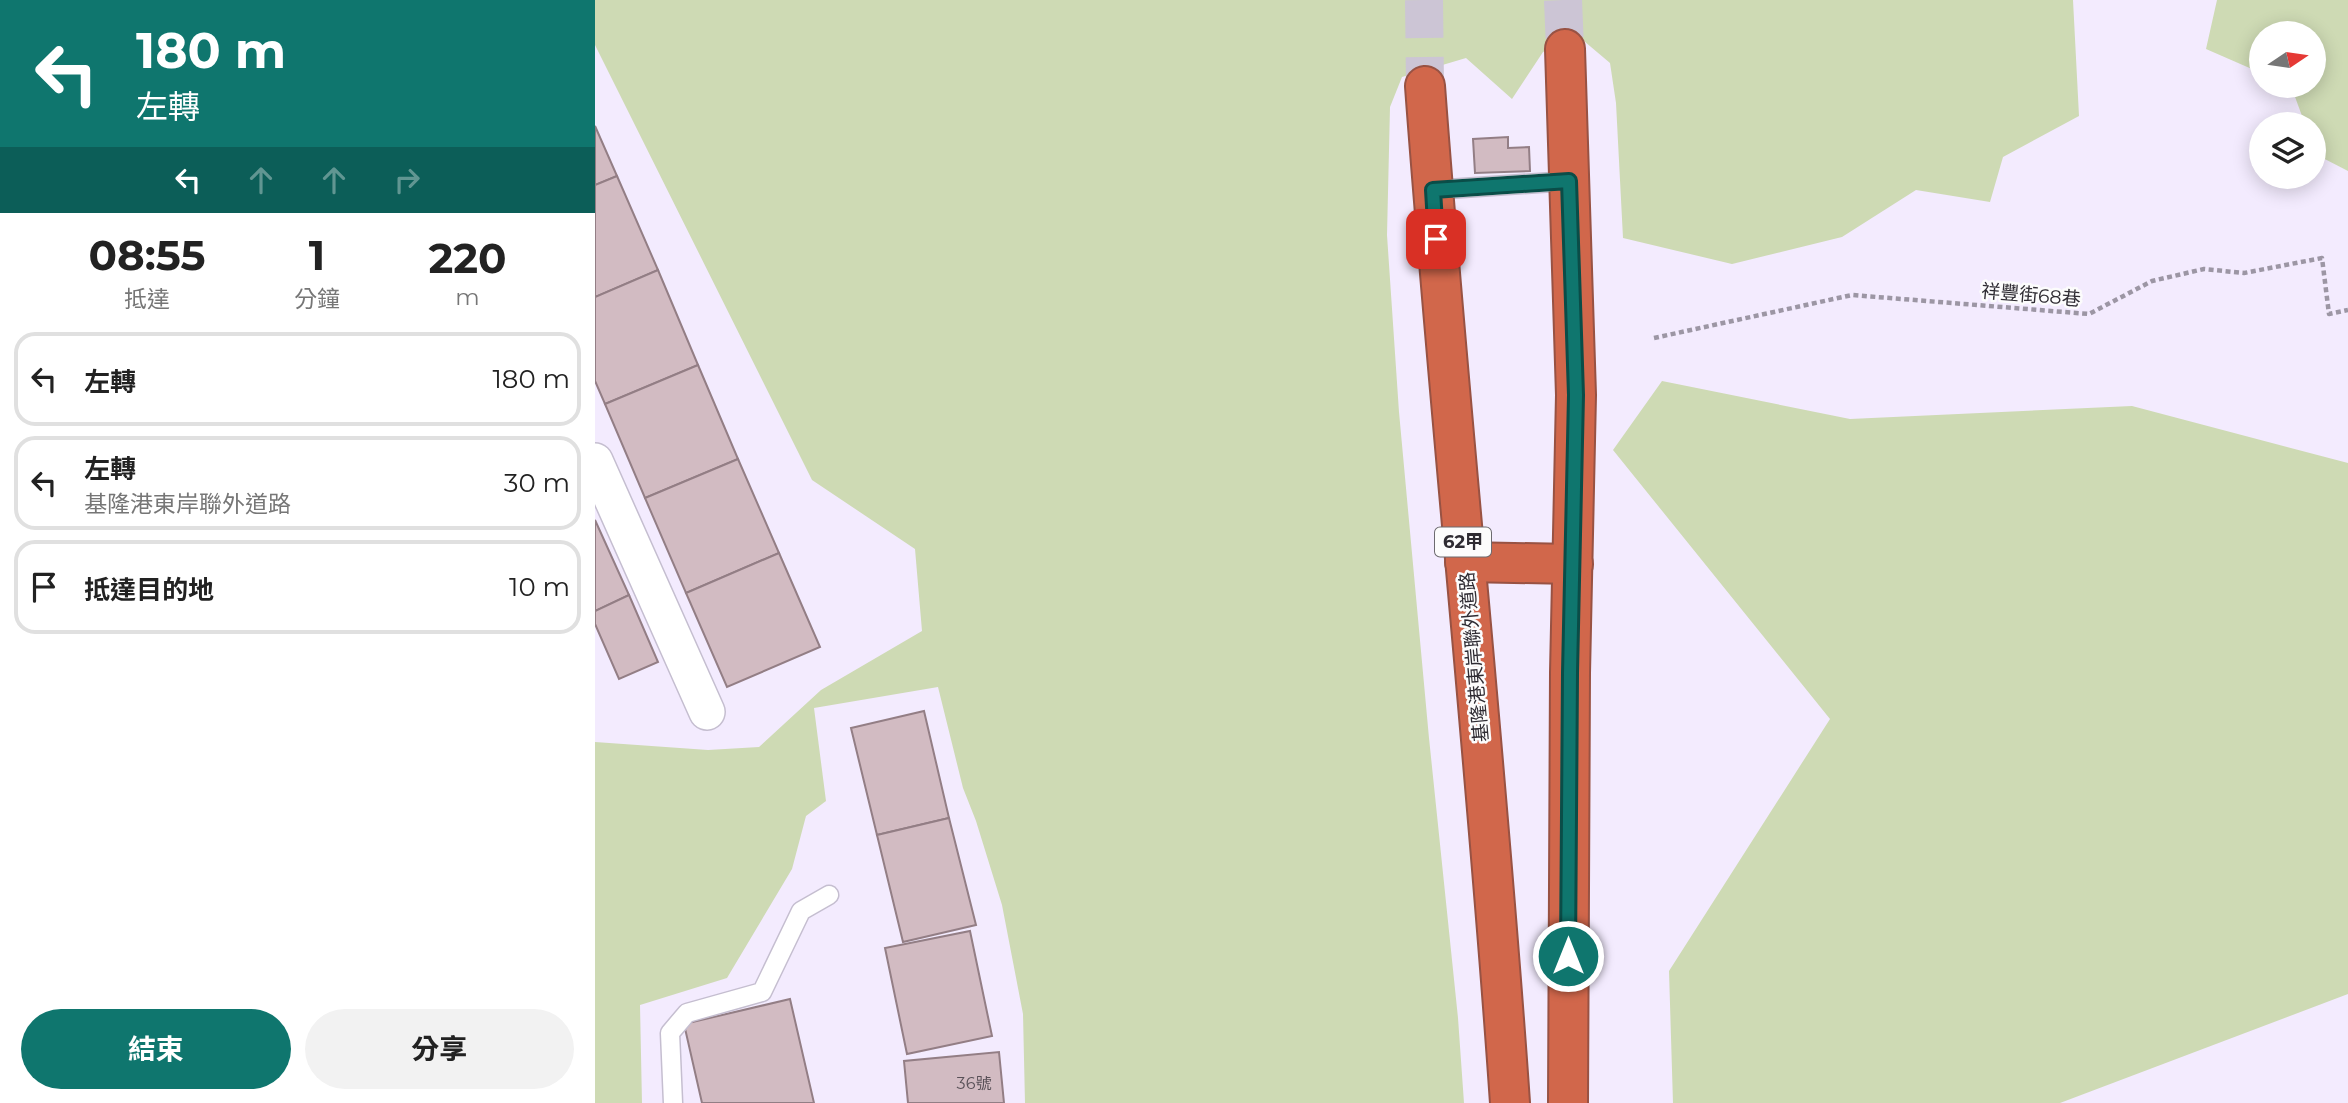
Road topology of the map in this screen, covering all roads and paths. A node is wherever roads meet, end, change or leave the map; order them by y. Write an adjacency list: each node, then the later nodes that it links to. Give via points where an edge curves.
1 (1565, 50): 3 (highway)
2 (1425, 86): 4 (highway, 基隆港東岸聯外道路 / 62甲)
3 (1569, 181): 4 (lane); 10 (highway, via 1576,395)
4 (1433, 190): 9 (highway, 基隆港東岸聯外道路 / 62甲)
5 (2348, 310): 6 (path, 祥豐街68巷, via 2329,314 2322,258 2244,274 2204,269 2152,281 2088,314 1853,295)
6 (1654, 338)
7 (595, 461): 8 (street)
8 (604, 506): 11 (street)
9 (1465, 562): 10 (highway); 14 (highway, 基隆港東岸聯外道路 / 62甲)
10 (1573, 564): 15 (highway)
11 (707, 712)
12 (829, 895): 13 (lane, via 801,911 762,992 687,1013 670,1033)
13 (673, 1103)
14 (1510, 1103)
15 (1568, 1103)

